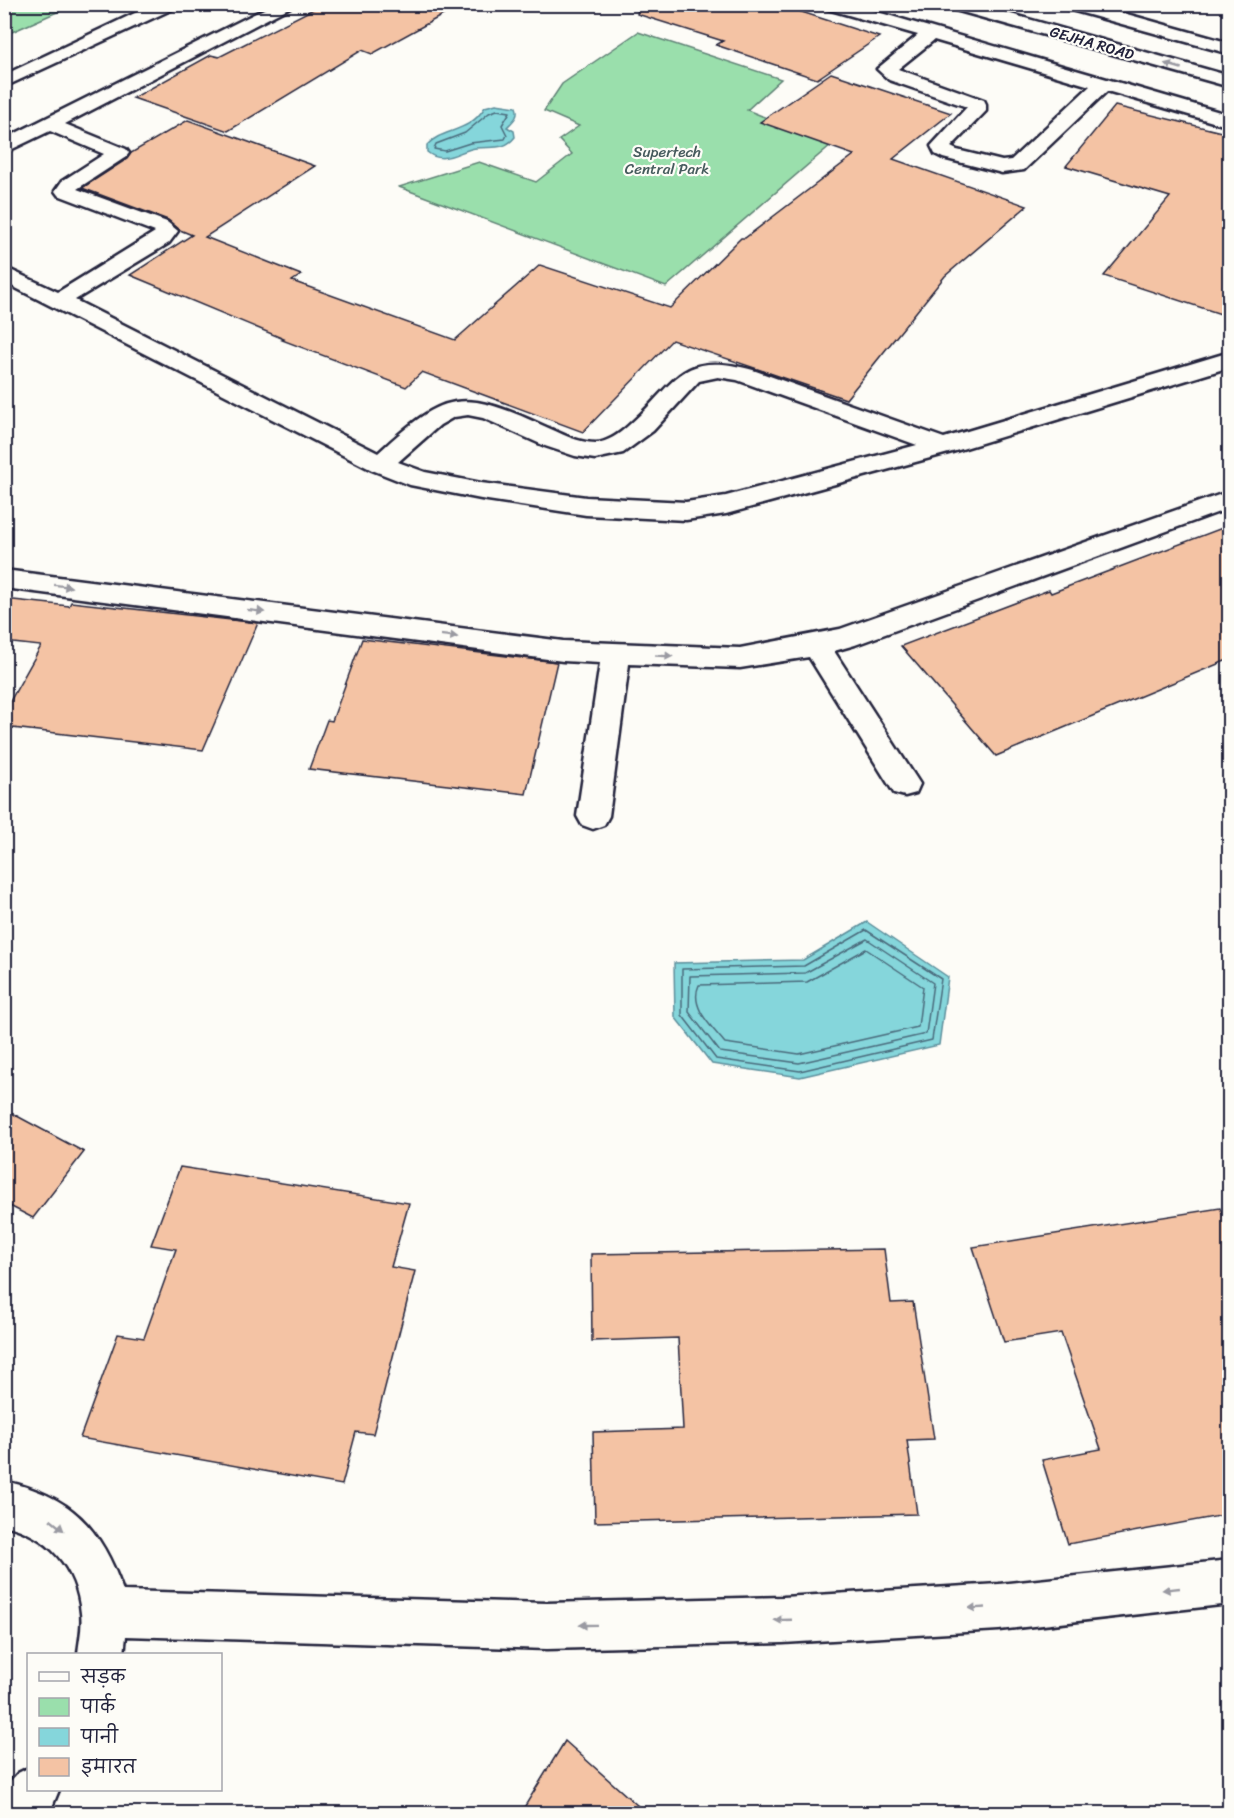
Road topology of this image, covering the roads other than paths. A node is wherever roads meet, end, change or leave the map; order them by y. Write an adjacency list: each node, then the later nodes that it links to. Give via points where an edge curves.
1 (288, 4): 8 (street)
2 (830, 4): 7 (street)
3 (954, 4): 11 (street, GEJHA ROAD, one-way to 3)
4 (1070, 4): 9 (street, GEJHA ROAD)
5 (169, 12): 10 (street, via 149,14)
6 (197, 30): 8 (street)
7 (931, 33): 12 (street); 12 (street, via 886,69 977,104 976,111 940,146 950,154 1002,167 1017,166)
8 (218, 39): 14 (street)
9 (1230, 49)
10 (4, 82)
11 (1230, 82)
12 (1102, 85): 13 (street)
13 (1230, 121)
14 (50, 124): 15 (street); 17 (street, via 119,153 65,191 167,231)
15 (4, 147)
16 (4, 273): 17 (street)
17 (58, 301): 20 (street)
18 (1230, 359): 19 (street)
19 (943, 446): 20 (street, via 726,505 686,511 586,506 481,491 419,479); 20 (street, via 724,369 691,376 627,439 613,447 598,451 576,448 469,408 434,417)
20 (381, 464)
21 (1230, 499): 23 (street, via 845,638)
22 (4, 579): 24 (street, one-way to 24, via 563,651)
23 (816, 645): 24 (street, one-way to 23, via 741,658); 25 (street)
24 (616, 653): 26 (street)
25 (905, 784)
26 (593, 816)
27 (4, 1503): 29 (street, one-way to 29, via 43,1513 72,1537 94,1571)
28 (1230, 1582): 29 (street, one-way to 29, via 999,1607 783,1620)
29 (102, 1634)

